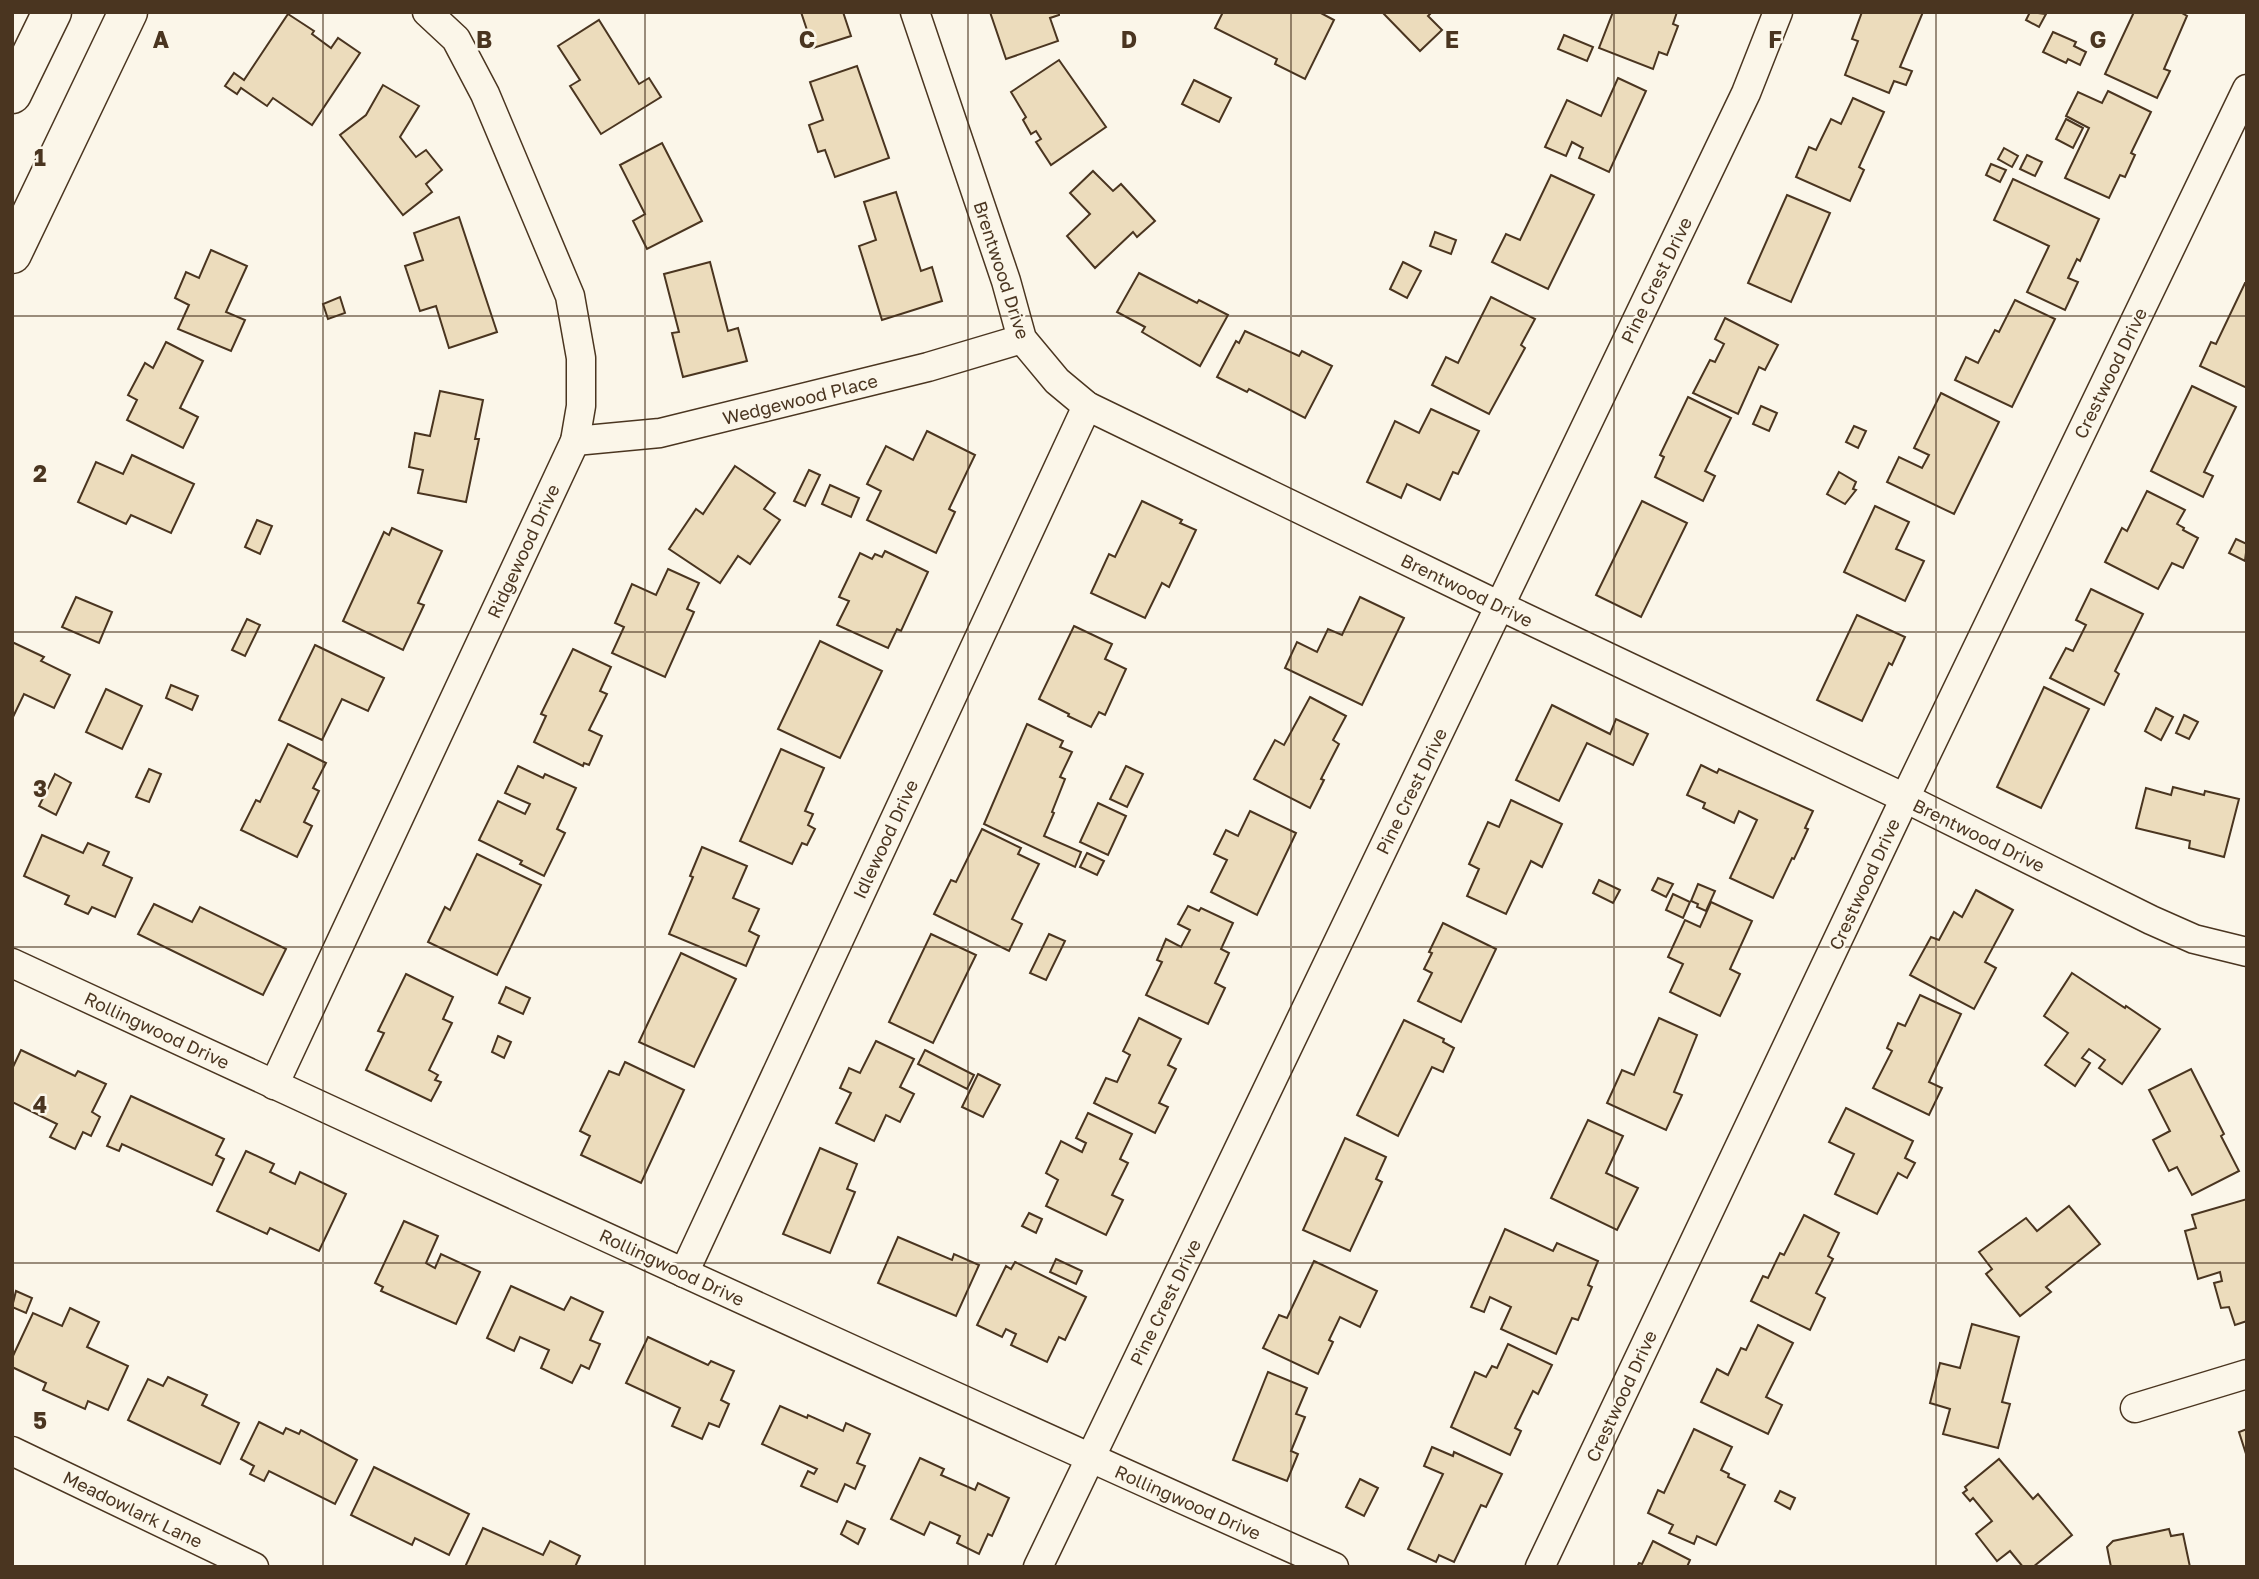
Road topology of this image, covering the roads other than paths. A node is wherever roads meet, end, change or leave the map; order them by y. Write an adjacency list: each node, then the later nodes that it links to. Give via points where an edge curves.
1 (52, 12): 7 (highway)
2 (128, 12): 8 (highway)
3 (428, 12): 11 (street, Ridgewood Drive, via 456,39 485,94 570,296 582,358)
4 (915, 12): 9 (street, Brentwood Drive)
5 (1778, 12): 12 (street, Pine Crest Drive, via 1746,93)
6 (2247, 89): 13 (street, Crestwood Drive)
7 (12, 94)
8 (12, 254)
9 (1022, 339): 10 (street, Brentwood Drive, via 1057,381); 11 (street, Wedgewood Place, via 660,433)
10 (1087, 406): 12 (street, Brentwood Drive); 17 (street, Idlewood Drive)
11 (575, 441): 16 (street, Ridgewood Drive)
12 (1500, 606): 13 (street, Brentwood Drive); 21 (street, Pine Crest Drive)
13 (1905, 798): 14 (street, Brentwood Drive, via 2151,920 2194,939); 25 (street, Crestwood Drive)
14 (2247, 952)
15 (12, 963): 16 (street, Rollingwood Drive)
16 (274, 1085): 17 (street, Rollingwood Drive)
17 (684, 1273): 21 (street, Rollingwood Drive)
18 (2247, 1374): 19 (street)
19 (2135, 1408)
20 (12, 1451): 22 (street, Meadowlark Lane)
21 (1090, 1458): 23 (street, Pine Crest Drive); 24 (street, Rollingwood Drive)
22 (254, 1567)
23 (1038, 1567)
24 (1334, 1567)
25 (1540, 1567)

